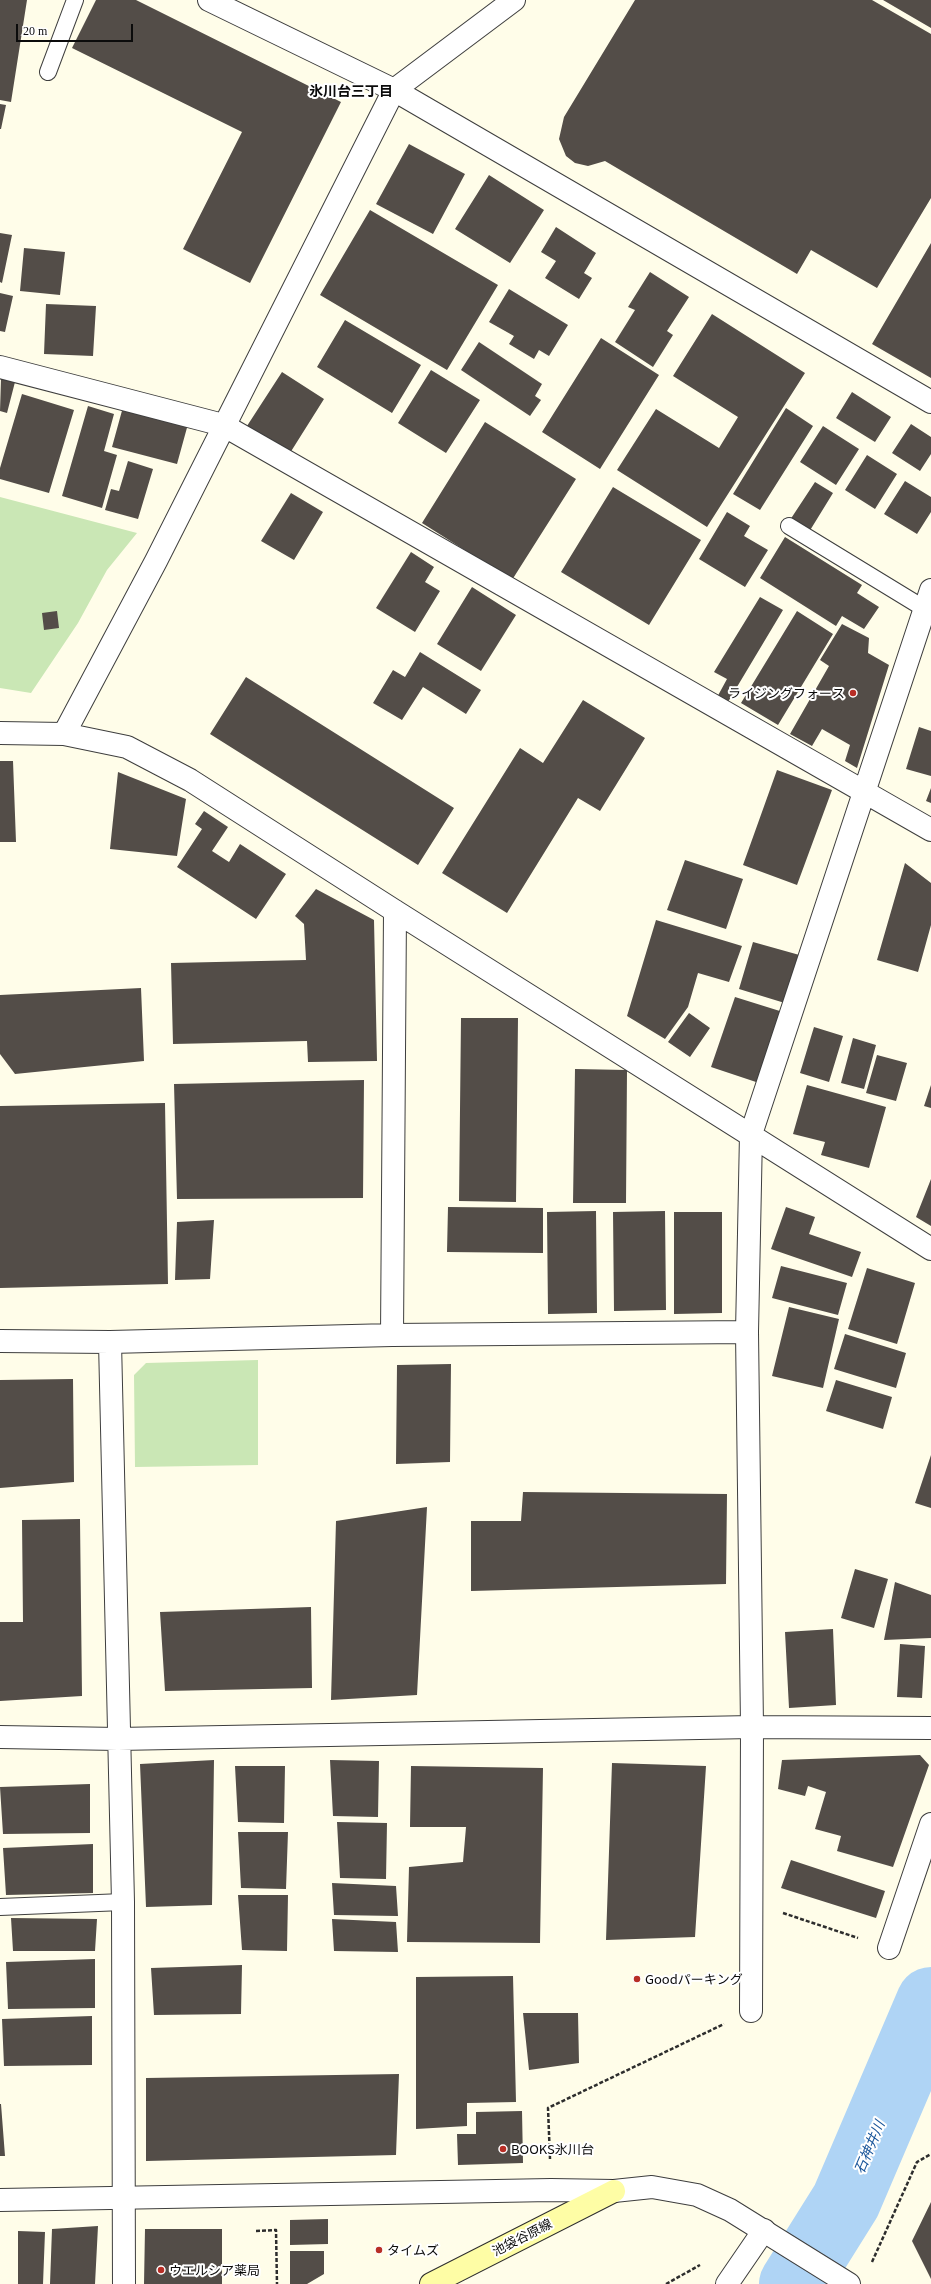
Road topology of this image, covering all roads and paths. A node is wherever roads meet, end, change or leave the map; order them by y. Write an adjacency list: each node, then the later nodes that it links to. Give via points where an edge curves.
1 (75, 0): 4 (lane)
2 (209, 0): 5 (street)
3 (514, 0): 5 (street)
4 (48, 72)
5 (394, 90): 7 (street); 8 (street)
6 (0, 367): 8 (street)
7 (931, 402)
8 (223, 425): 12 (street, via 156,561); 13 (street)
9 (789, 526): 10 (lane)
10 (928, 599): 13 (street)
11 (0, 732): 12 (street)
12 (64, 734): 15 (street, via 127,747 190,780)
13 (864, 792): 14 (street); 16 (street)
14 (931, 830)
15 (395, 912): 16 (street); 19 (street)
16 (751, 1134): 17 (street); 18 (street)
17 (931, 1249)
18 (747, 1332): 19 (street); 22 (street)
19 (392, 1335): 21 (street)
20 (0, 1341): 21 (street)
21 (110, 1342): 25 (street)
22 (752, 1727): 23 (street); 25 (street); 28 (street)
23 (931, 1728)
24 (0, 1737): 25 (street)
25 (118, 1739): 27 (street)
26 (931, 1824): 30 (street)
27 (123, 1902): 29 (lane); 35 (street)
28 (751, 1902): 30 (path); 31 (street)
29 (0, 1907)
30 (889, 1948)
31 (751, 2011): 33 (path, via 548,2108)
32 (931, 2154): 39 (path, via 917,2162)
33 (550, 2160)
34 (614, 2191): 35 (street, via 551,2190); 38 (street, via 652,2187 697,2195 730,2210); 43 (main road, 池袋谷原線)
35 (125, 2199): 36 (street); 41 (street)
36 (0, 2200)
37 (256, 2230): 42 (path, via 276,2230)
38 (769, 2233): 40 (street); 44 (street)
39 (871, 2263)
40 (847, 2283)
41 (124, 2284)
42 (277, 2284)
43 (431, 2284)
44 (727, 2284)

